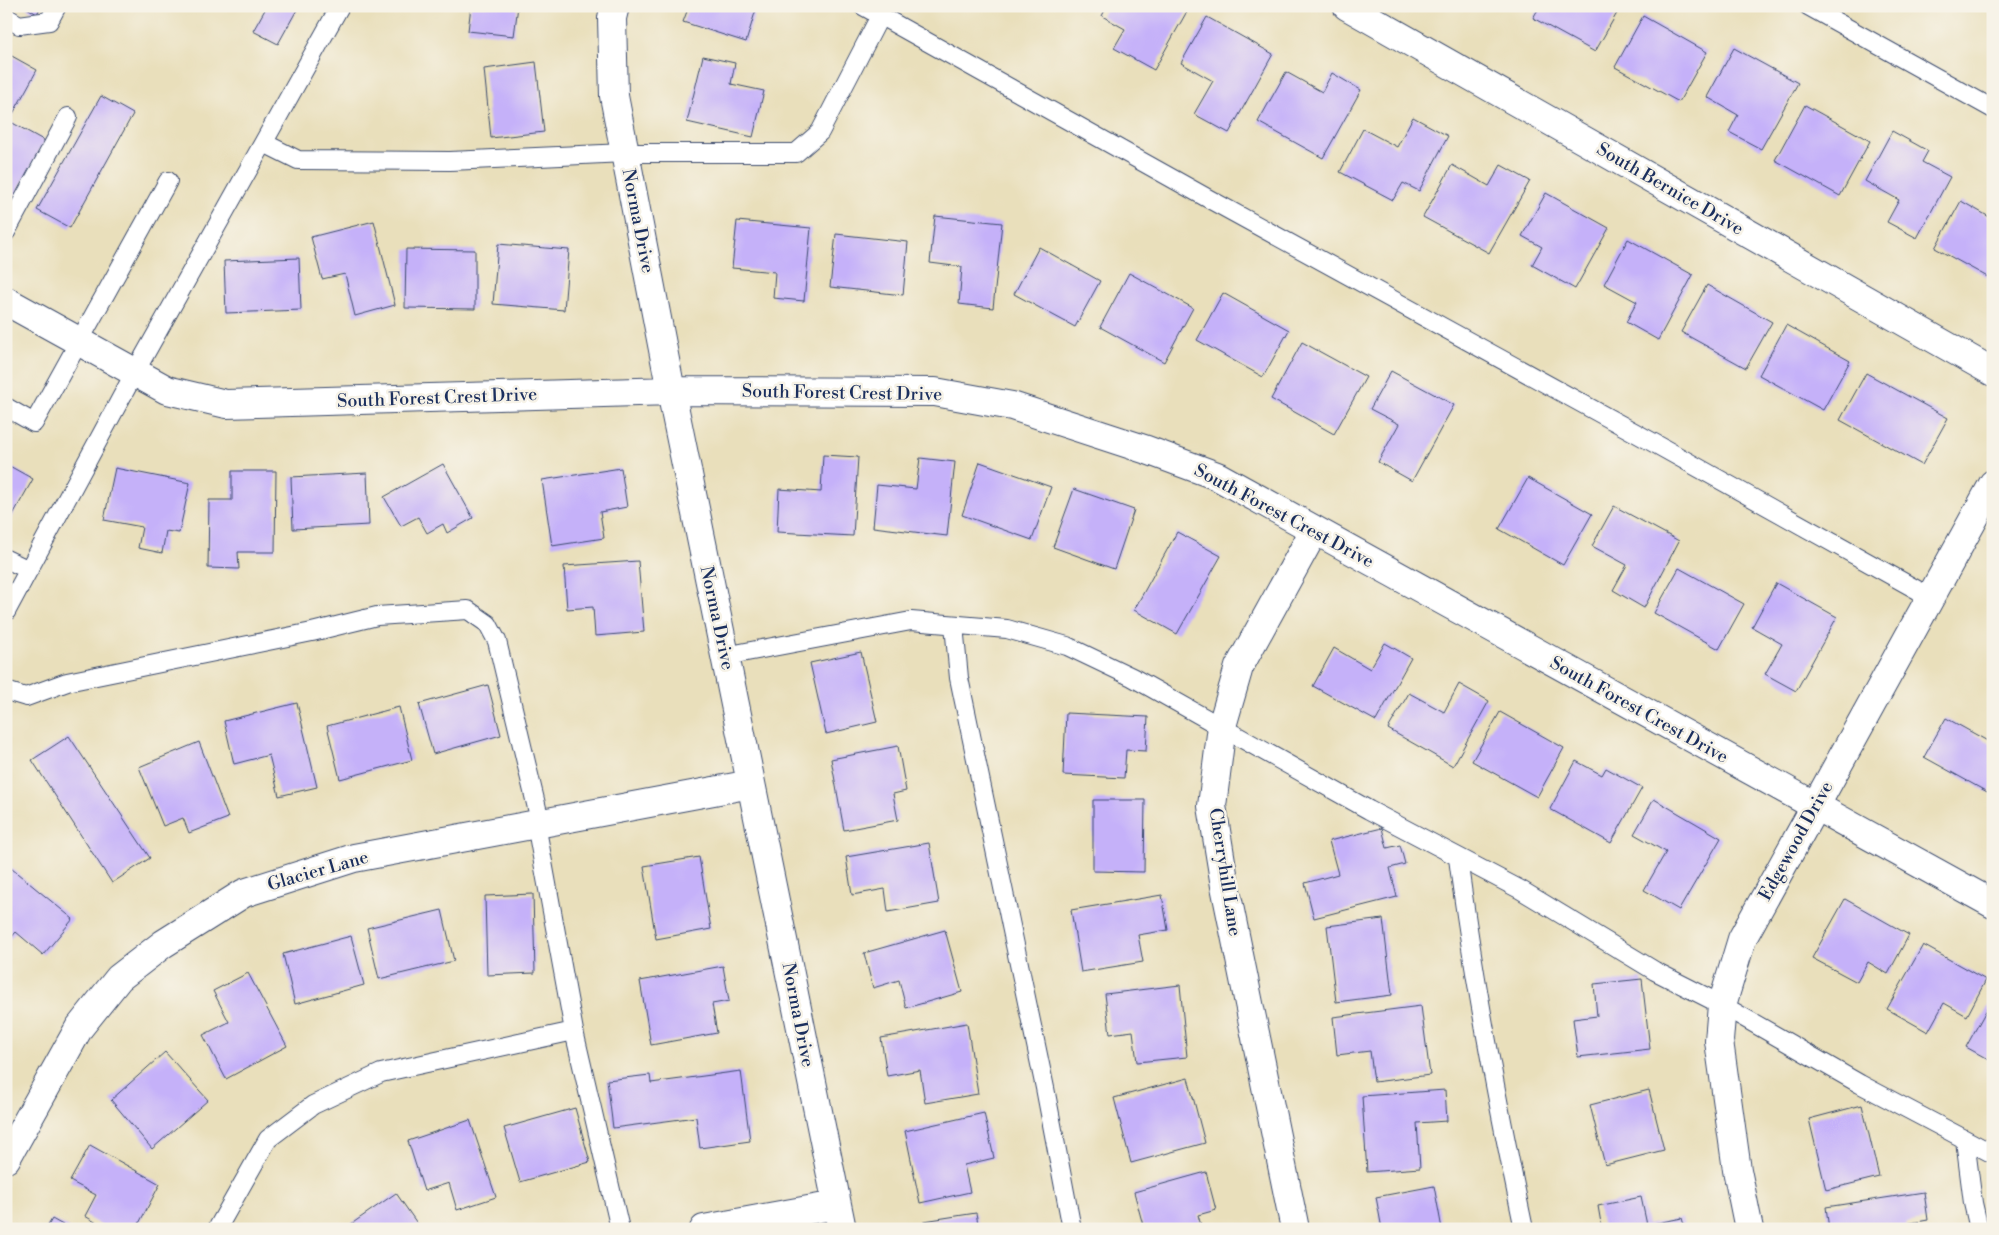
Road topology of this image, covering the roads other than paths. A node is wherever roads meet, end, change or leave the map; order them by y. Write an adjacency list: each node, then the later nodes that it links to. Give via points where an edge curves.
1 (57, 6): 8 (lane, via 49,22 19,24)
2 (340, 6): 11 (lane)
3 (615, 6): 12 (street, Norma Drive, via 612,18 614,96)
4 (863, 6): 7 (lane)
5 (1347, 6): 18 (street, South Bernice Drive)
6 (1808, 6): 9 (lane)
7 (880, 16): 12 (lane, via 820,132 796,153); 25 (lane)
8 (6, 17)
9 (1993, 109)
10 (68, 117): 14 (lane)
11 (264, 143): 12 (lane, via 298,160 450,161); 17 (lane)
12 (625, 153): 19 (street, Norma Drive)
13 (168, 181): 16 (lane)
14 (6, 232)
15 (6, 301): 16 (street, South Forest Crest Drive)
16 (79, 341): 17 (street, South Forest Crest Drive); 20 (lane, via 34,423)
17 (135, 372): 19 (street, South Forest Crest Drive, via 167,390 226,404); 24 (lane)
18 (1993, 372)
19 (671, 391): 22 (street, South Forest Crest Drive, via 935,392 1012,406 1216,476); 28 (street, Norma Drive)
20 (6, 407)
21 (1993, 484): 25 (street, Edgewood Drive)
22 (1314, 531): 30 (street, Cherryhill Lane, via 1239,667); 32 (street, South Forest Crest Drive)
23 (6, 559): 24 (lane)
24 (29, 570): 26 (lane)
25 (1930, 597): 32 (street, Edgewood Drive)
26 (6, 612)
27 (954, 625): 28 (lane, via 911,621); 30 (lane, via 1007,629 1066,646 1132,677); 45 (lane, via 959,678 1046,1088)
28 (725, 656): 31 (street, Norma Drive)
29 (6, 691): 33 (lane, via 26,697 67,682 377,616 468,610 488,624 497,641)
30 (1222, 726): 34 (lane); 46 (street, Cherryhill Lane, via 1212,806 1225,886)
31 (751, 784): 33 (street, Glacier Lane); 41 (street, Norma Drive)
32 (1815, 807): 35 (street, South Forest Crest Drive); 36 (street, Edgewood Drive, via 1742,939)
33 (539, 825): 37 (lane); 40 (street, Glacier Lane, via 354,858 244,893 163,944 119,978 79,1028)
34 (1458, 858): 36 (lane, via 1521,890 1655,972); 47 (lane, via 1467,928)
35 (1993, 904)
36 (1722, 1005): 38 (lane); 48 (street, Edgewood Drive, via 1719,1041 1737,1170)
37 (574, 1031): 42 (lane, via 381,1073 312,1105 268,1139); 43 (lane)
38 (1965, 1140): 39 (lane); 49 (lane)
39 (1993, 1154)
40 (6, 1159)
41 (839, 1217): 44 (street)
42 (217, 1229)
43 (620, 1229)
44 (704, 1229)
45 (1072, 1229)
46 (1295, 1229)
47 (1524, 1229)
48 (1749, 1229)
49 (1979, 1229)

